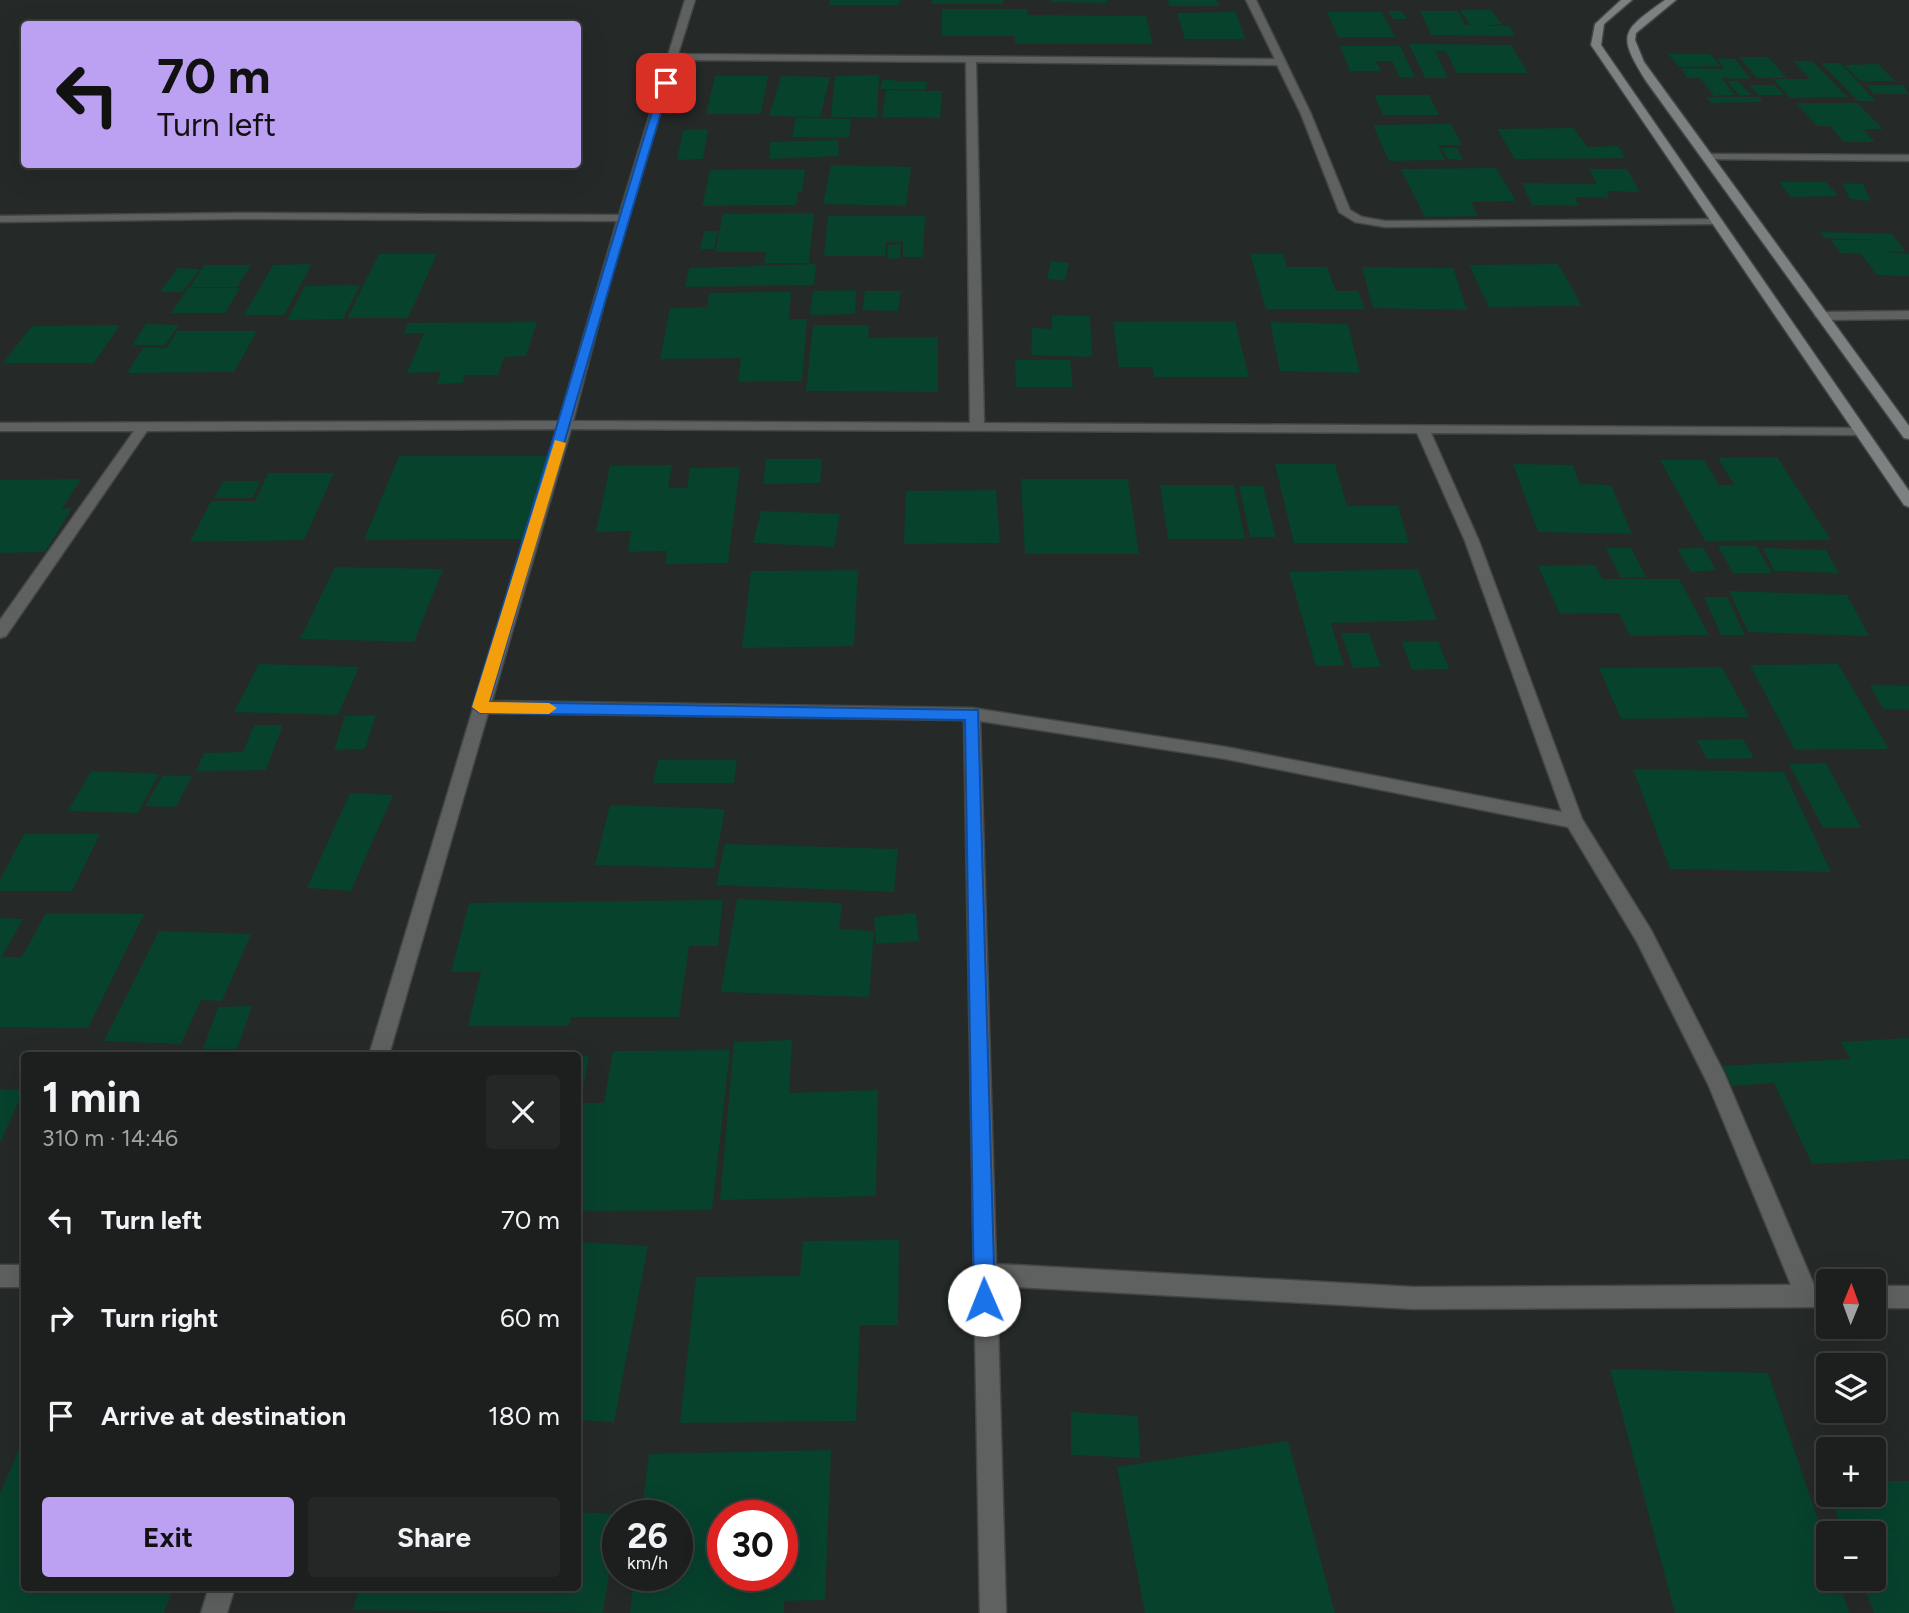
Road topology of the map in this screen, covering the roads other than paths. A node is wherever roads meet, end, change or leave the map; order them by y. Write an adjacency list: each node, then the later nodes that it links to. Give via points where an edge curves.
1 (690, 0): 5 (street)
2 (1251, 0): 7 (street)
3 (1626, 0): 12 (street, via 1598,23 1596,45)
4 (1671, 0): 8 (street, via 1635,26 1629,45)
5 (674, 57): 6 (street); 10 (street)
6 (971, 61): 7 (street); 16 (street)
7 (1281, 62): 12 (street, via 1345,212 1359,220 1385,224)
8 (1707, 156): 9 (street); 13 (street)
9 (1909, 158)
10 (623, 218): 11 (street); 15 (street)
11 (0, 219)
12 (1717, 221): 20 (street)
13 (1821, 316): 14 (street); 21 (street)
14 (1909, 316)
15 (565, 425): 16 (street); 17 (street); 24 (street)
16 (977, 425): 19 (street)
17 (143, 427): 18 (street); 23 (street)
18 (0, 428)
19 (1422, 429): 20 (street); 26 (street, via 1472,541)
20 (1860, 431): 22 (street)
21 (1909, 435)
22 (1909, 502)
23 (0, 632)
24 (480, 707): 25 (street); 27 (street)
25 (972, 714): 26 (street, via 1226,753); 28 (street)
26 (1574, 821): 31 (street, via 1644,936)
27 (380, 1052)
28 (984, 1274): 32 (street, via 1413,1298); 37 (street)
29 (0, 1276): 30 (street)
30 (21, 1276)
31 (1816, 1292)
32 (1816, 1296)
33 (1886, 1297): 34 (street)
34 (1909, 1297)
35 (221, 1591): 36 (street)
36 (214, 1613)
37 (993, 1613)

